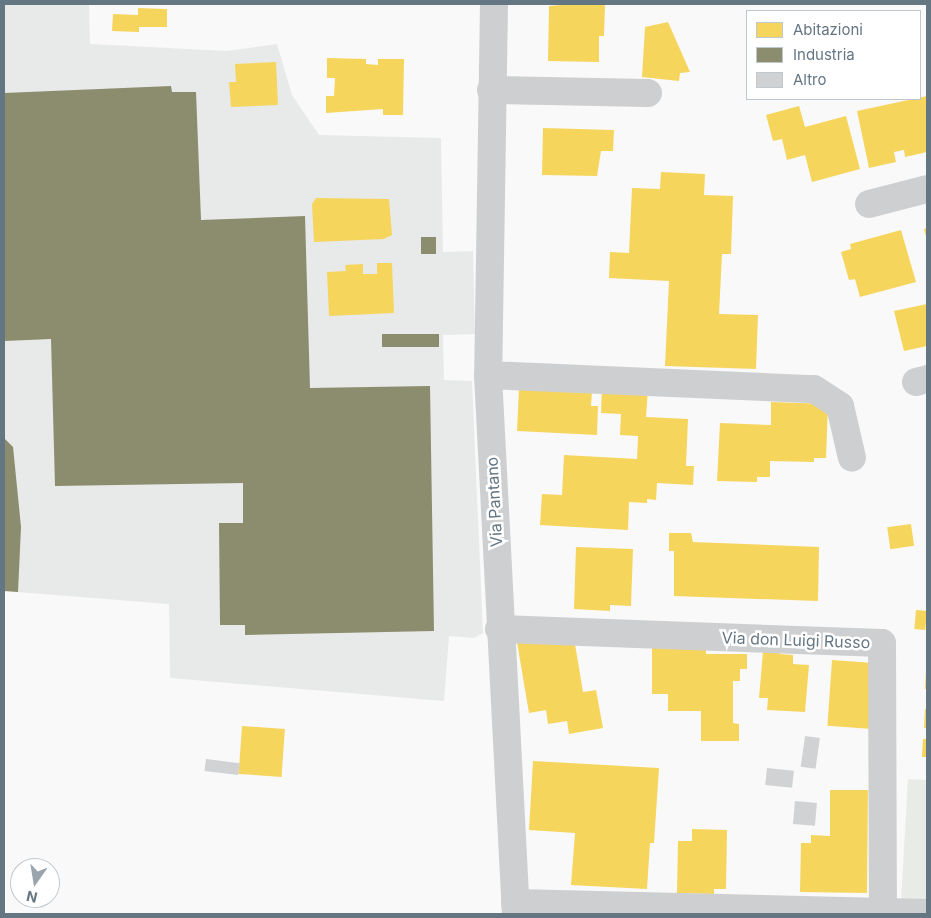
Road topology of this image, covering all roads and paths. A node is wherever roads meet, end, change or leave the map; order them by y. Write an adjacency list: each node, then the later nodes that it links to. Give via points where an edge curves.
1 (494, 4): 2 (street, Via Pantano)
2 (491, 90): 3 (street); 6 (street, Via Pantano)
3 (648, 93)
4 (927, 189): 5 (street)
5 (869, 204)
6 (488, 375): 7 (street, via 814,389 840,406); 8 (street, Via Pantano)
7 (852, 458)
8 (499, 629): 9 (street, Via Pantano); 10 (street, Via don Luigi Russo, via 882,643)
9 (516, 909): 10 (street)
10 (883, 913): 11 (street)
11 (927, 913)

